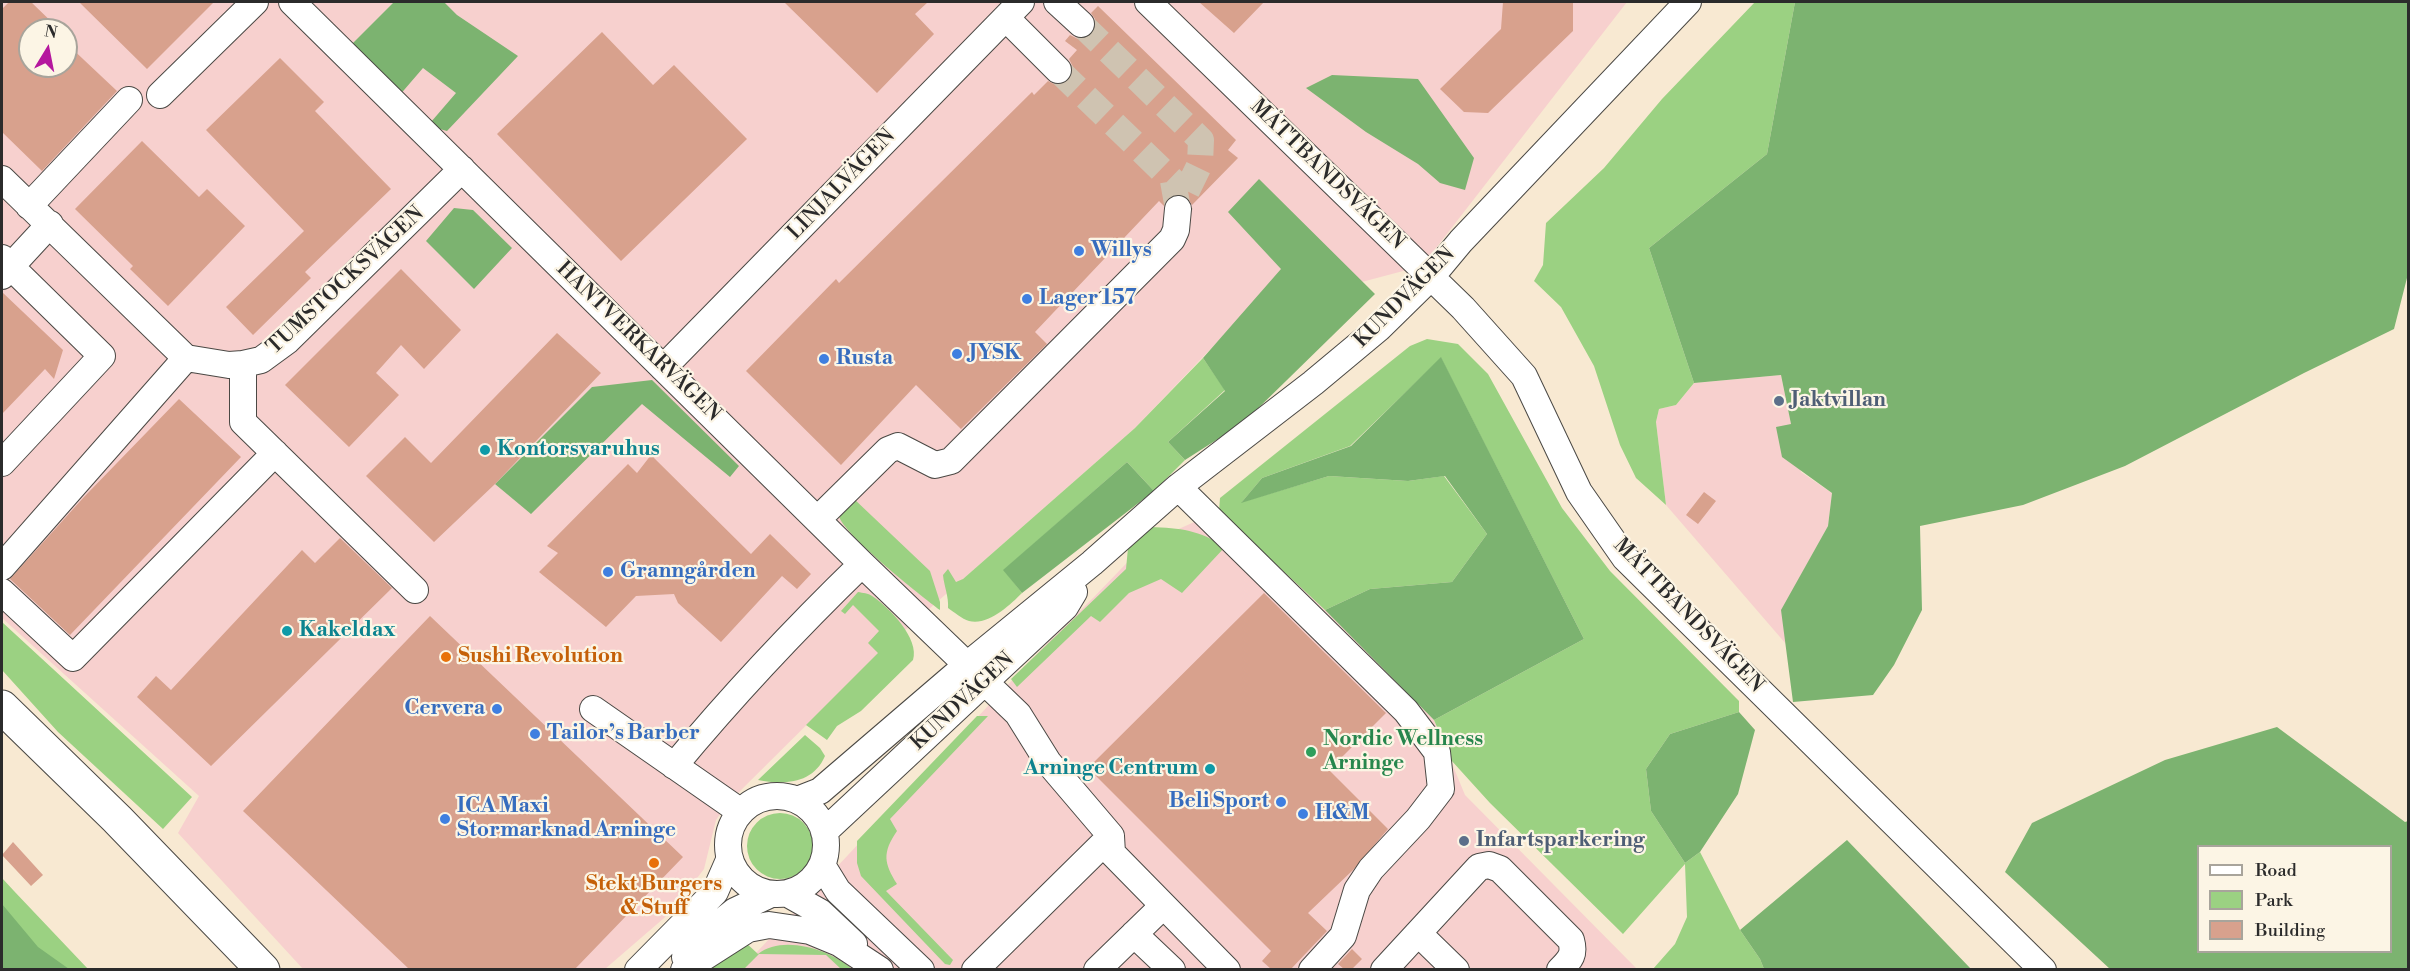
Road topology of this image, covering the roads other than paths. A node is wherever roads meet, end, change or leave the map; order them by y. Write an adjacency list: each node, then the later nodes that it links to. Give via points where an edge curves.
1 (255, 2): 9 (street)
2 (292, 2): 11 (street, HANTVERKARVÄGEN)
3 (1057, 2): 7 (street)
4 (1148, 2): 17 (street, MÅTTBANDSVÄGEN)
5 (1688, 2): 17 (street, KUNDVÄGEN)
6 (1013, 10): 8 (street); 20 (street, LINJALVÄGEN)
7 (1081, 24)
8 (1058, 70)
9 (160, 95)
10 (129, 100): 13 (street)
11 (462, 169): 19 (street, TUMSTOCKSVÄGEN, via 287,341 261,360); 20 (street, HANTVERKARVÄGEN)
12 (2, 179): 13 (street)
13 (29, 206): 15 (street)
14 (1178, 209): 24 (street, via 1172,239 951,461 935,465 898,446 888,450)
15 (50, 224): 16 (street); 18 (street)
16 (4, 267): 22 (street, via 102,356)
17 (1431, 276): 23 (street, KUNDVÄGEN, via 1379,328); 59 (street, MÅTTBANDSVÄGEN, via 1524,376 1579,492 1625,558)
18 (186, 358): 19 (street, TUMSTOCKSVÄGEN); 26 (street)
19 (243, 364): 21 (street, via 243,422)
20 (663, 368): 24 (street, HANTVERKARVÄGEN)
21 (275, 453): 27 (street); 28 (street, via 73,658)
22 (2, 463)
23 (1178, 487): 29 (street, KUNDVÄGEN); 55 (street, via 1407,711 1437,752 1441,789 1419,819 1371,869 1357,890 1343,936)
24 (819, 518): 25 (street, HANTVERKARVÄGEN)
25 (862, 564): 29 (street, HANTVERKARVÄGEN); 32 (street, via 783,643)
26 (2, 567)
27 (415, 590)
28 (2, 592)
29 (976, 673): 33 (street, KUNDVÄGEN, via 820,791); 35 (street, KUNDVÄGEN); 36 (street, HANTVERKARVÄGEN, via 1018,714 1048,762)
30 (2, 707): 37 (main road)
31 (593, 709): 32 (street)
32 (674, 766): 34 (street)
33 (797, 800): 34 (street, via 763,798); 35 (street, via 815,814)
34 (741, 812): 38 (street, via 731,826)
35 (824, 832): 39 (street, via 826,849)
36 (1111, 836): 41 (street, HANTVERKARVÄGEN, via 1112,853); 51 (street)
37 (148, 850): 44 (main road); 45 (main road)
38 (729, 860): 40 (street, via 744,883); 46 (street, via 715,892)
39 (822, 865): 40 (street, via 804,887); 50 (street, via 838,891)
40 (780, 894): 47 (street, via 735,911); 49 (street, via 829,920)
41 (1162, 906): 42 (street); 54 (street, HANTVERKARVÄGEN)
42 (1134, 934): 52 (street); 53 (street)
43 (1419, 934): 56 (street); 57 (street); 58 (street, via 1479,867 1489,865 1500,869 1571,940 1572,958)
44 (241, 969)
45 (263, 969)
46 (638, 969)
47 (673, 969)
48 (684, 969): 49 (street, via 748,930 769,925 810,931 839,943)
49 (880, 969)
50 (921, 969)
51 (975, 969)
52 (1097, 969)
53 (1172, 969)
54 (1227, 969)
55 (1312, 969)
56 (1384, 969)
57 (1456, 969)
58 (1560, 969)
59 (2043, 969)

